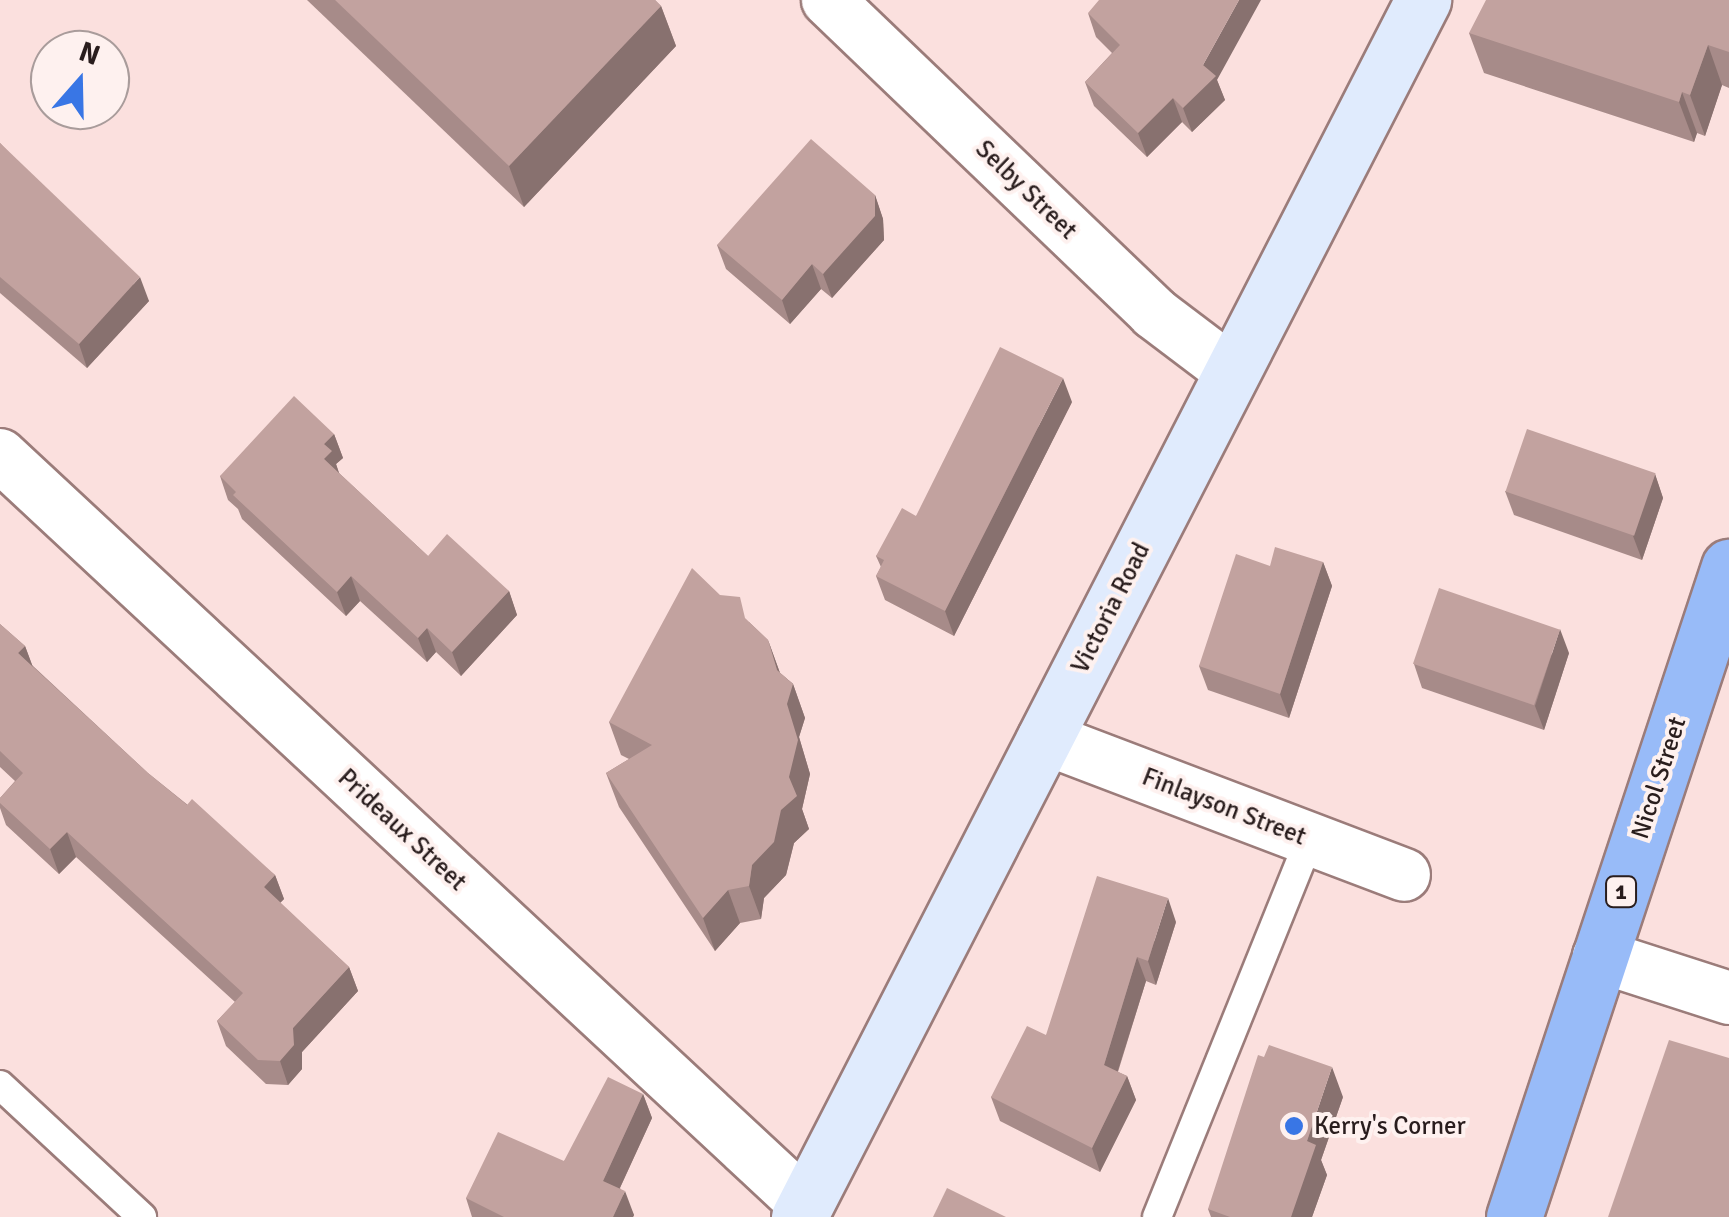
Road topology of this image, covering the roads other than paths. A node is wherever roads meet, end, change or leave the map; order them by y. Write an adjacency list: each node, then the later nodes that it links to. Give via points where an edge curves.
1 (828, 0): 3 (street, Selby Street, via 1154,313)
2 (1423, 0): 3 (street, Victoria Road)
3 (1232, 372): 6 (street, Victoria Road)
4 (0, 455): 12 (street, Prideaux Street)
5 (1729, 567): 9 (highway, Nicol Street / 1)
6 (1044, 738): 7 (street, Finlayson Street); 12 (street, Victoria Road)
7 (1309, 840): 8 (street, Finlayson Street); 14 (lane)
8 (1404, 875)
9 (1599, 956): 10 (street); 15 (highway, Nicol Street / 1)
10 (1729, 998)
11 (0, 1085): 13 (lane)
12 (802, 1211)
13 (142, 1217)
14 (1157, 1217)
15 (1514, 1217)

